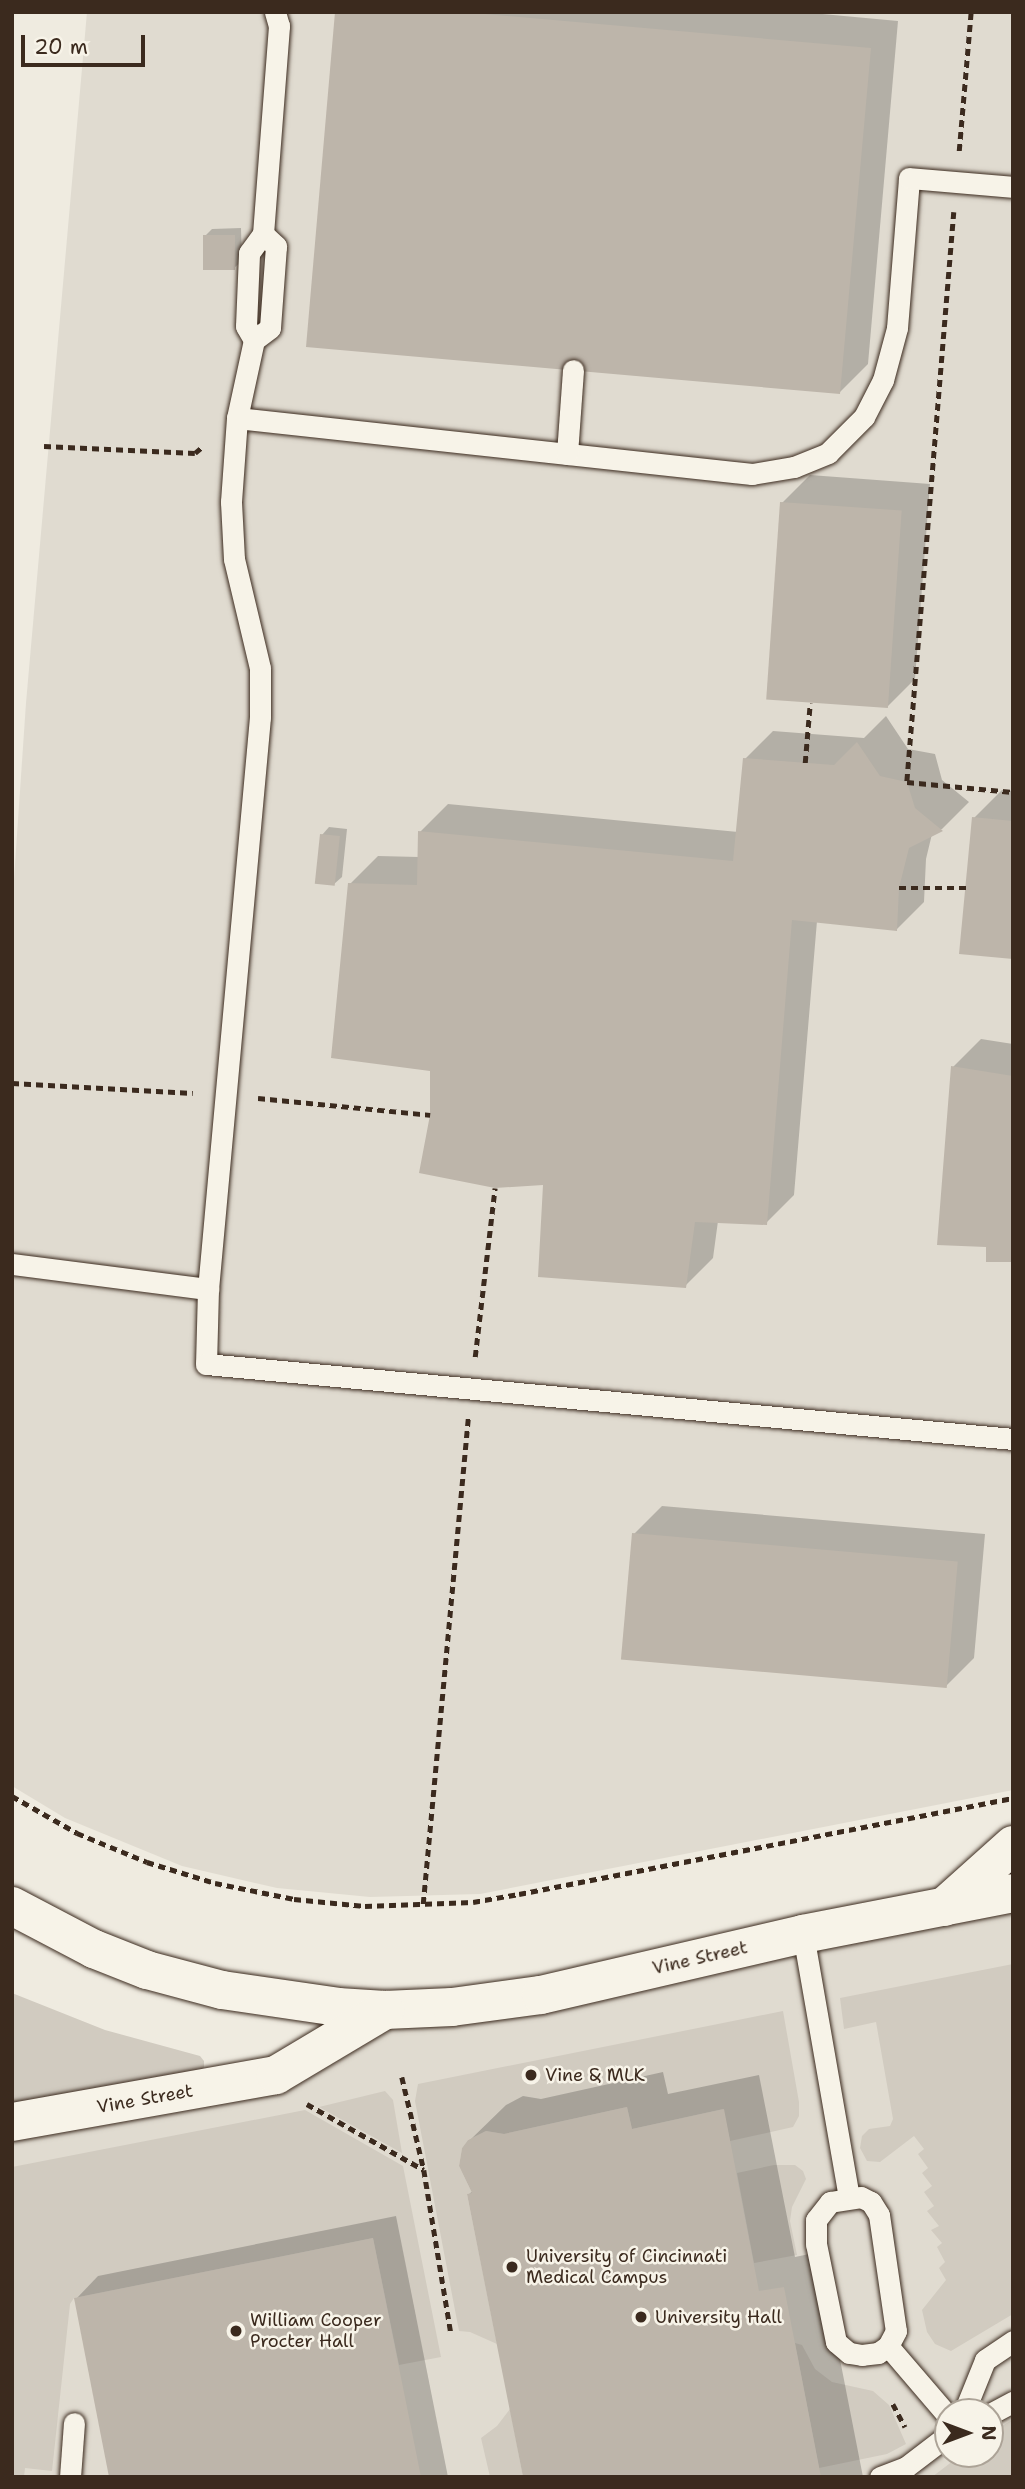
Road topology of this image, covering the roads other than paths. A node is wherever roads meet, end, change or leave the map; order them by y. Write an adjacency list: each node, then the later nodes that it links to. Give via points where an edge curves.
1 (275, 12): 4 (lane, via 279,26 263,234 249,253 246,326 254,340)
2 (1013, 187): 5 (lane, via 909,178 897,328 883,380 864,417 828,453 794,467 752,474)
3 (573, 370): 5 (lane)
4 (237, 418): 5 (lane); 7 (lane, via 231,502 234,559 260,668 260,717)
5 (567, 454)
6 (12, 1264): 7 (lane)
7 (208, 1289): 8 (lane, via 206,1364)
8 (1013, 1440)
9 (1013, 1845): 12 (main road)
10 (1013, 1893): 12 (main road, Vine Street)
11 (12, 1906): 14 (main road, Vine Street, via 94,1949 147,1970 235,1993)
12 (943, 1908): 13 (main road, Vine Street)
13 (803, 1934): 14 (main road, Vine Street, via 541,1995); 16 (lane)
14 (385, 2010): 15 (main road, Vine Street, via 276,2076)
15 (12, 2122)
16 (849, 2198): 18 (lane, via 871,2202 879,2215 896,2331); 18 (lane, via 830,2202 816,2220 816,2244 836,2342 849,2353 878,2353)
17 (1013, 2341): 19 (lane, via 985,2360)
18 (888, 2347): 20 (lane)
19 (970, 2398)
20 (934, 2400)
21 (74, 2423): 23 (lane)
22 (934, 2446): 24 (lane, via 906,2467)
23 (70, 2477)
24 (880, 2477)

